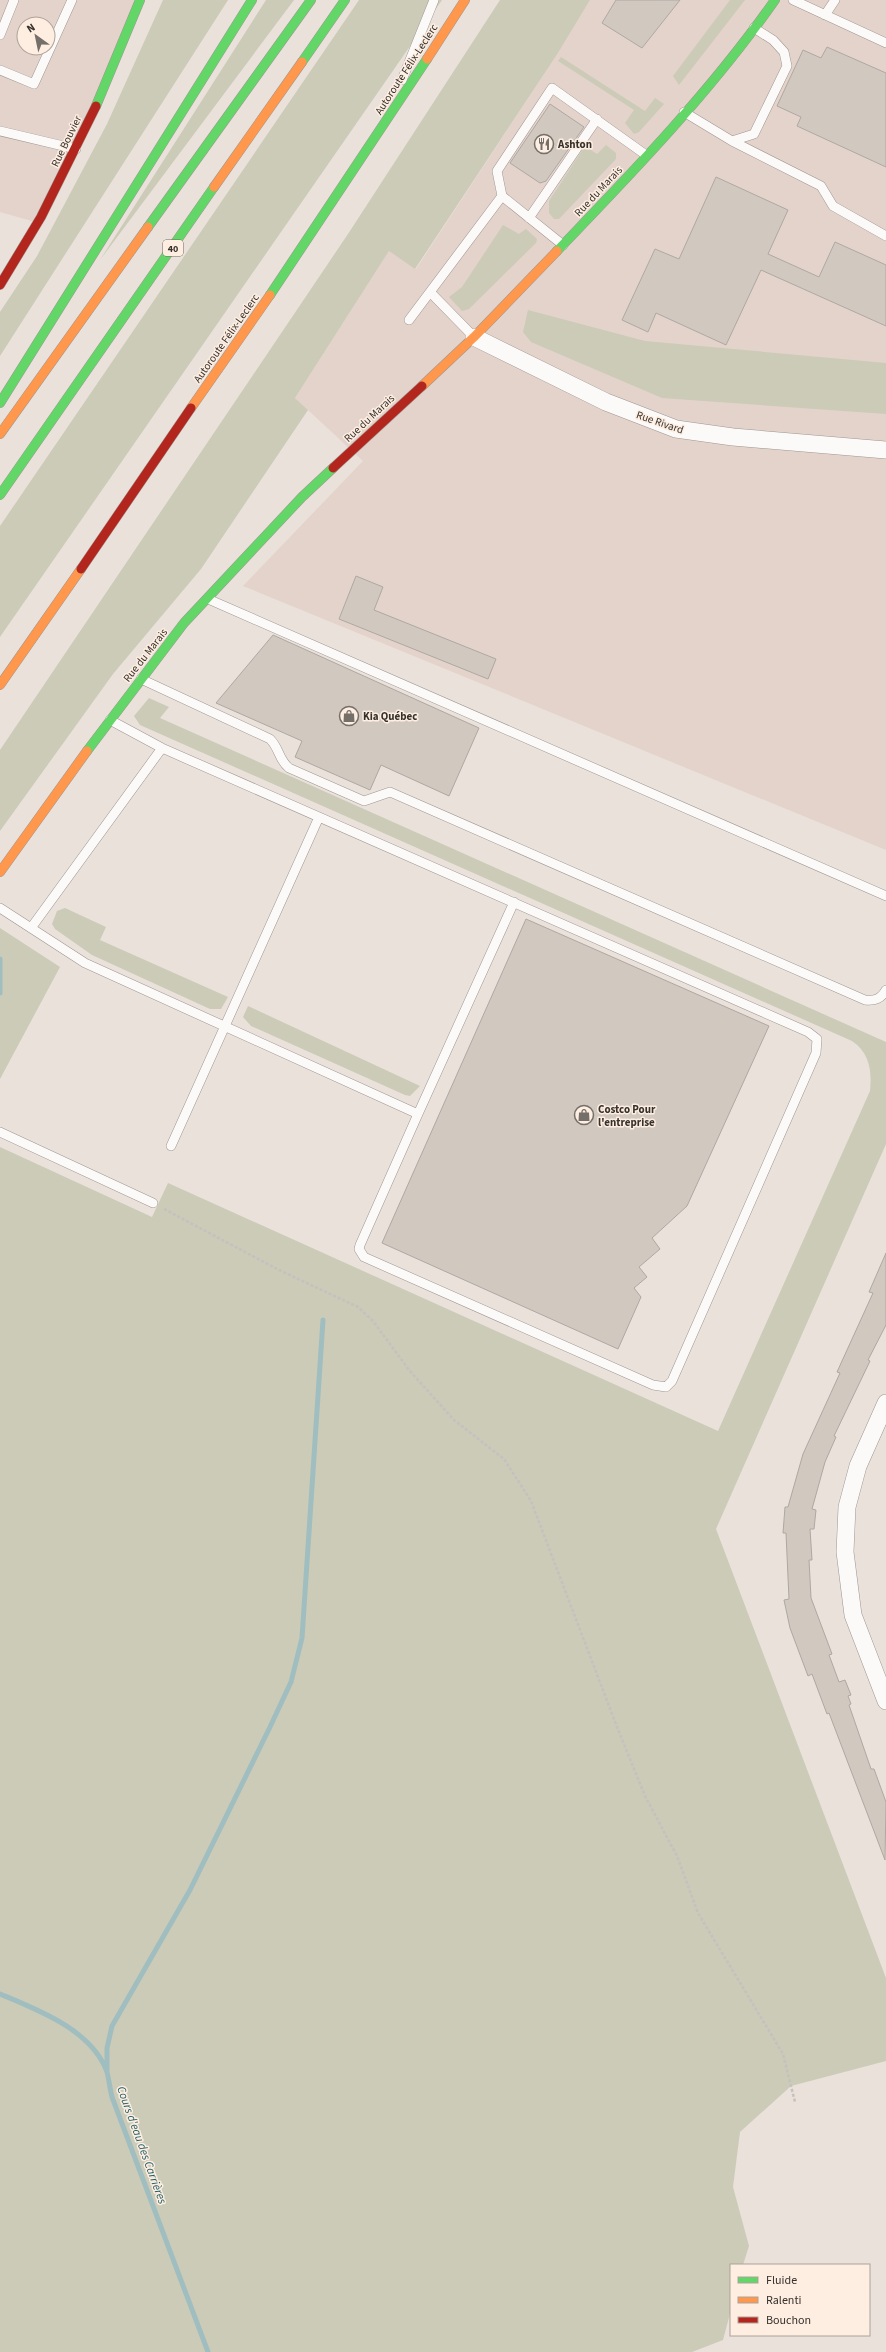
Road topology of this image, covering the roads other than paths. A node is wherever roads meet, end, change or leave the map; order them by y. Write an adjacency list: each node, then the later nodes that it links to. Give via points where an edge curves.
1 (14, 0): 14 (lane)
2 (72, 0): 16 (lane, via 34,84)
3 (140, 0): 22 (main road, Rue Bouvier, via 99,101)
4 (252, 0): 32 (main road)
5 (311, 0): 33 (main road)
6 (346, 0): 35 (main road, 40)
7 (434, 0): 19 (lane)
8 (465, 0): 19 (main road, Autoroute Félix-Leclerc)
9 (775, 0): 13 (main road, Rue du Marais)
10 (792, 0): 12 (lane)
11 (835, 0): 12 (lane)
12 (825, 15): 15 (lane)
13 (754, 28): 17 (main road, Rue du Marais, via 742,47); 21 (lane, via 773,40 784,52 787,66 754,134)
14 (0, 35)
15 (886, 43)
16 (0, 70)
17 (684, 112): 21 (lane); 23 (main road, Rue du Marais)
18 (597, 119): 23 (lane); 24 (lane, via 552,88 497,171); 25 (lane)
19 (385, 124): 38 (main road, Autoroute Félix-Leclerc, via 315,230)
20 (0, 131): 22 (lane)
21 (732, 142): 26 (lane, via 821,186 833,206)
22 (76, 149): 28 (main road, Rue Bouvier, via 39,223)
23 (646, 155): 27 (main road, Rue du Marais)
24 (502, 196): 25 (lane); 29 (lane)
25 (529, 218): 27 (lane)
26 (886, 236)
27 (563, 245): 31 (main road, Rue du Marais)
28 (0, 286)
29 (430, 292): 30 (lane); 31 (lane)
30 (409, 320)
31 (474, 337): 34 (street, Rue Rivard, via 606,402 676,429 733,437); 36 (main road, Rue du Marais, via 302,497)
32 (0, 403)
33 (0, 434)
34 (886, 450)
35 (0, 495)
36 (206, 598): 37 (main road, Rue du Marais); 43 (lane)
37 (141, 679): 39 (main road, Rue du Marais); 47 (lane, via 270,738 277,745 281,761 289,768 364,801 390,792 865,1000 873,1001 880,998)
38 (0, 685)
39 (110, 720): 40 (lane); 42 (main road, Rue du Marais)
40 (162, 748): 41 (lane); 46 (lane)
41 (319, 817): 44 (lane); 48 (lane)
42 (0, 872)
43 (886, 896)
44 (514, 902): 49 (lane); 49 (lane, via 808,1032 817,1039 816,1053 670,1384 660,1388 364,1257 359,1249 360,1245)
45 (0, 908): 46 (lane)
46 (31, 928): 48 (lane, via 85,963)
47 (886, 990)
48 (225, 1026): 49 (lane); 51 (lane)
49 (418, 1114)
50 (0, 1132): 52 (lane)
51 (171, 1146)
52 (153, 1203)
53 (886, 1403): 54 (street, via 858,1466 847,1507 845,1552 853,1615)
54 (886, 1701)

